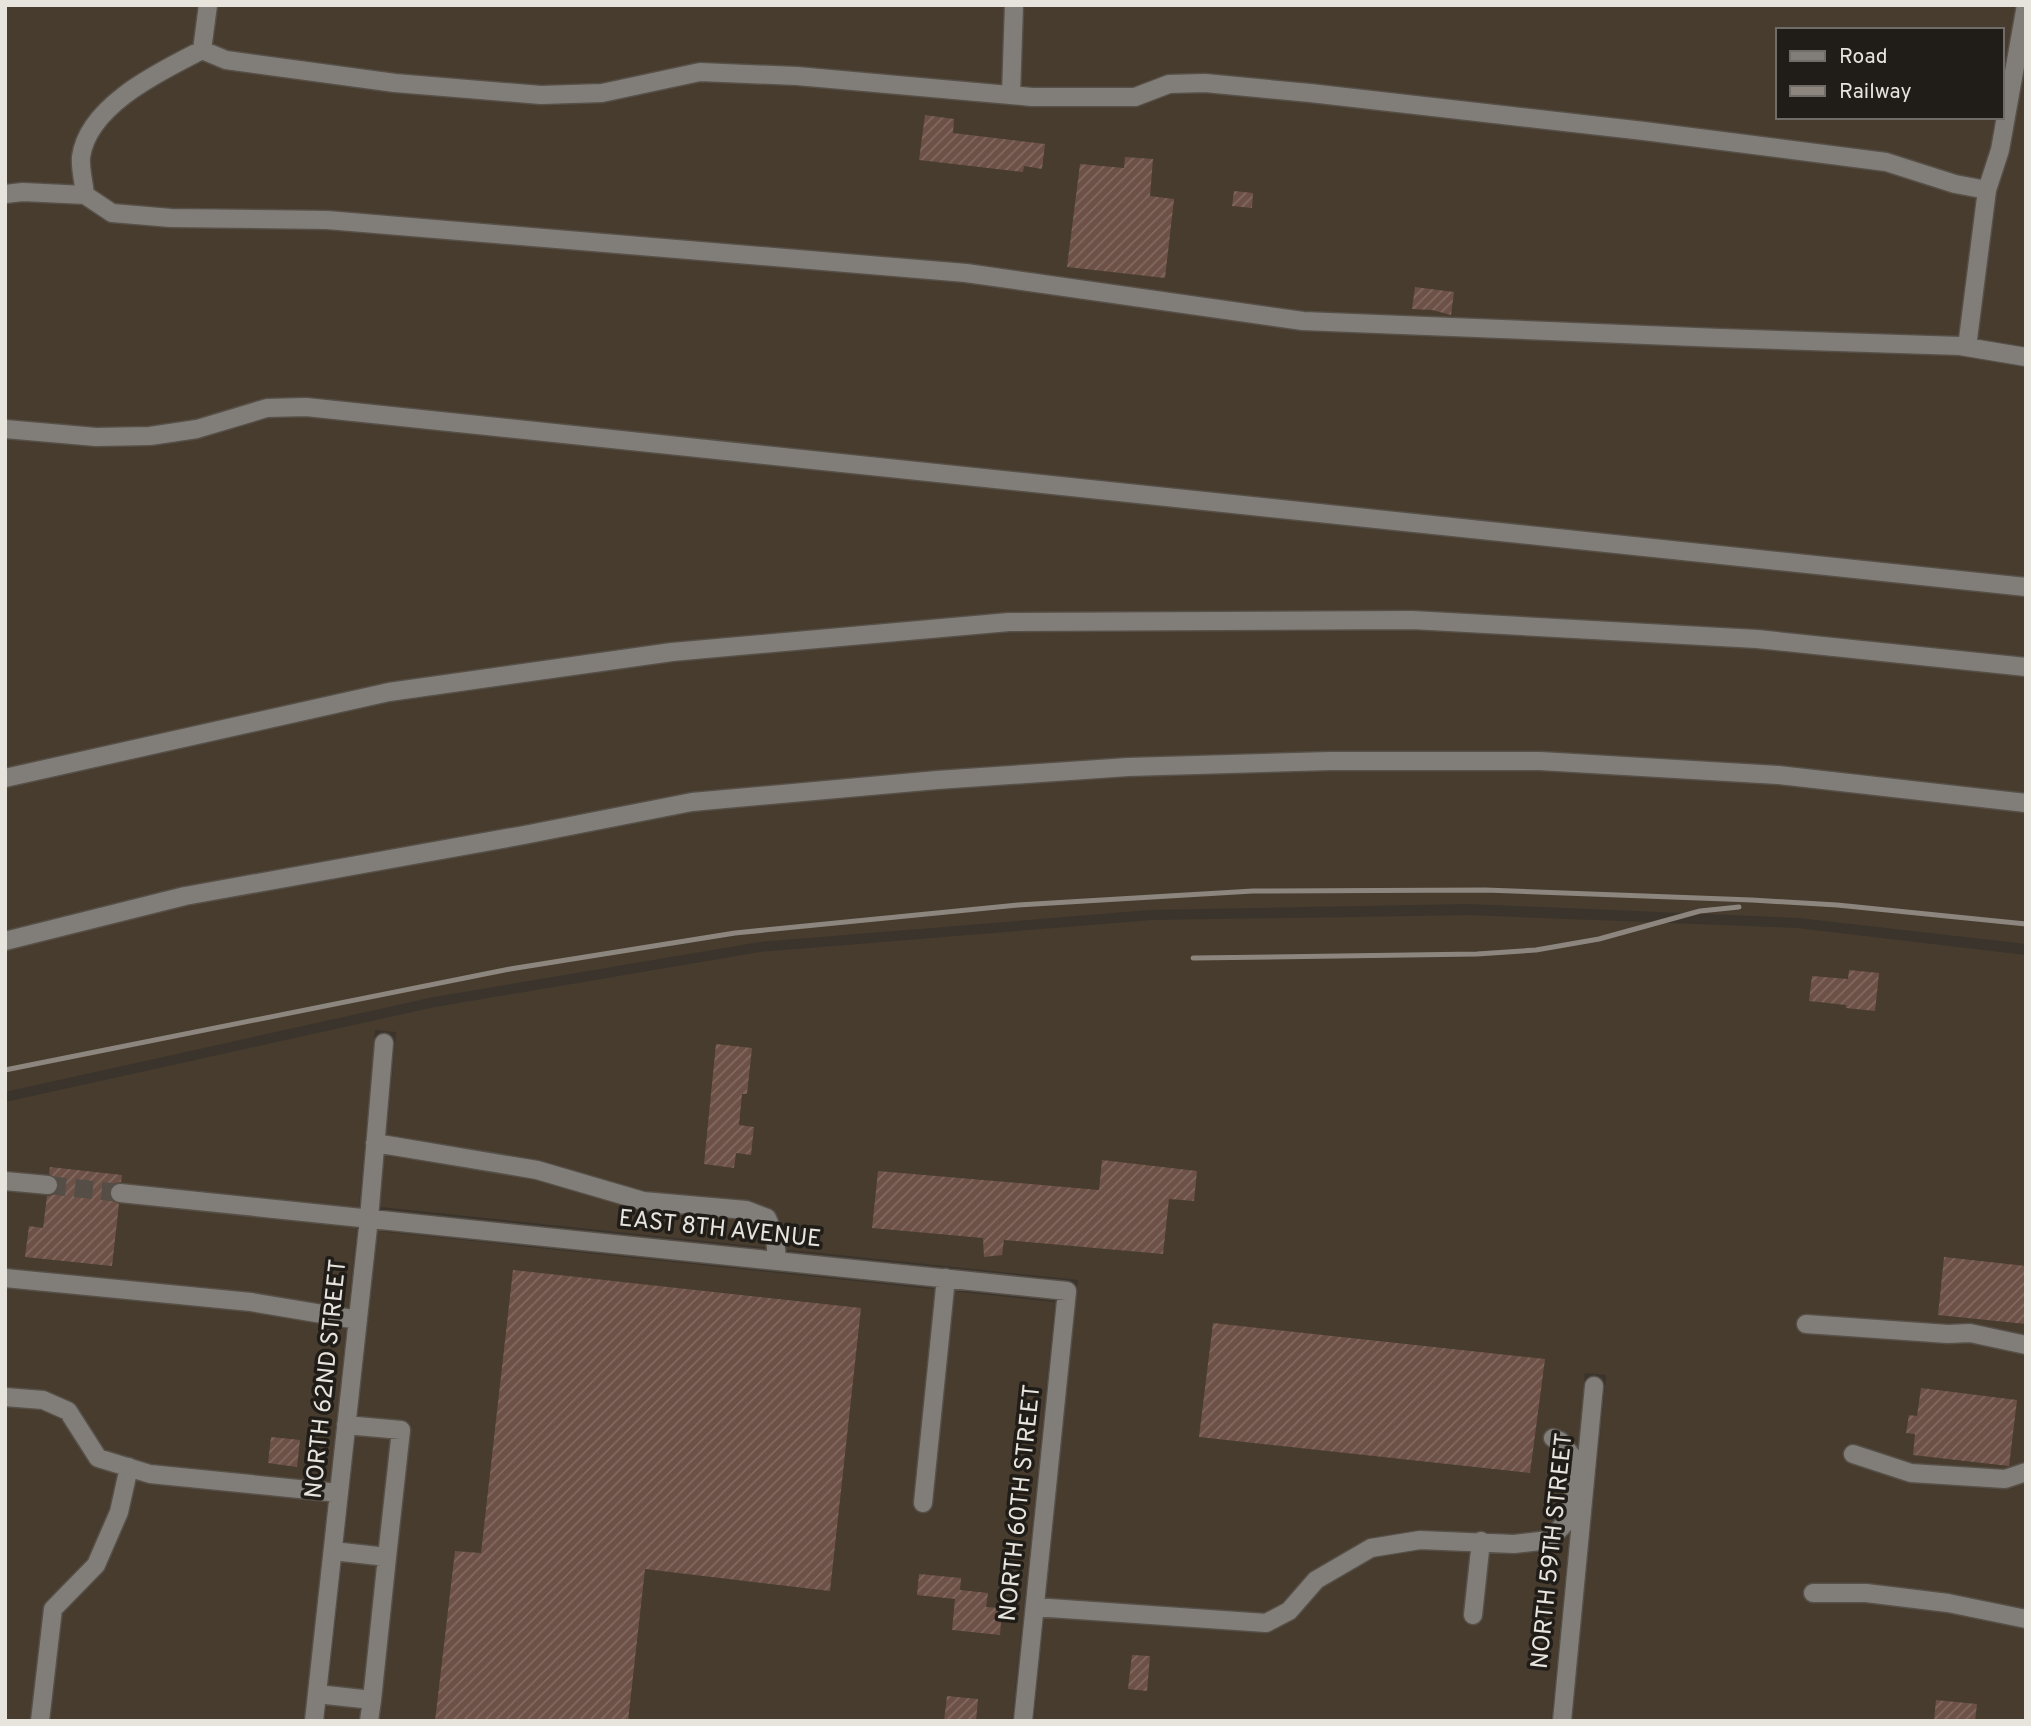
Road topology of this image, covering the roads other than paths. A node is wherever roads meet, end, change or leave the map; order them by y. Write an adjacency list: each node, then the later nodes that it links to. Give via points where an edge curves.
1 (208, 5): 4 (street)
2 (1014, 5): 5 (street)
3 (2026, 5): 6 (street, via 2000,150)
4 (202, 50): 5 (street, via 226,60 395,83 541,95 602,93 699,72); 8 (street, via 121,96 93,127 82,157)
5 (1011, 95): 6 (street, via 1135,97 1169,85 1205,83 1310,93 1885,162)
6 (1987, 190): 9 (street)
7 (5, 194): 8 (street)
8 (85, 195): 9 (street, via 112,213 327,220 966,273 1303,321)
9 (1967, 347): 10 (street)
10 (2026, 356)
11 (5, 429): 12 (street, via 96,437 150,436 197,429 267,408 306,407)
12 (2026, 587)
13 (2026, 667): 14 (street, via 1757,639 1412,620 1009,622 672,652 389,692)
14 (5, 778)
15 (2026, 803): 16 (street, via 1778,775 1540,761 1128,767 937,780 692,802 185,897)
16 (5, 941)
17 (384, 1043): 18 (street, NORTH 62ND STREET)
18 (375, 1143): 22 (street, NORTH 62ND STREET); 23 (street, via 537,1170 643,1201 746,1210 767,1218)
19 (5, 1181): 20 (street)
20 (48, 1185)
21 (120, 1193): 22 (street, EAST 8TH AVENUE)
22 (369, 1218): 23 (street, EAST 8TH AVENUE); 27 (street, NORTH 62ND STREET)
23 (777, 1260): 25 (street, EAST 8TH AVENUE)
24 (5, 1278): 27 (street, via 251,1302)
25 (946, 1278): 26 (street, EAST 8TH AVENUE); 38 (street)
26 (1067, 1291): 43 (street, NORTH 60TH STREET)
27 (358, 1320): 32 (street, NORTH 62ND STREET)
28 (1806, 1324): 29 (street, via 1970,1333)
29 (2026, 1345)
30 (1594, 1386): 52 (street, NORTH 59TH STREET)
31 (5, 1396): 35 (street, via 43,1400 68,1411 99,1458)
32 (346, 1425): 37 (street, NORTH 62ND STREET); 41 (street, via 401,1430)
33 (1553, 1438): 39 (street, via 1571,1455 1578,1476 1567,1521 1549,1540 1527,1544)
34 (1853, 1454): 36 (street, via 1911,1474 2005,1479)
35 (129, 1467): 37 (street, via 150,1474); 48 (street, via 119,1512 96,1565 53,1609)
36 (2026, 1472)
37 (339, 1493): 40 (street, NORTH 62ND STREET)
38 (923, 1503)
39 (1481, 1541): 43 (street, via 1420,1540 1371,1548 1316,1580 1289,1611 1266,1623); 44 (street)
40 (333, 1551): 41 (street); 46 (street, NORTH 62ND STREET)
41 (387, 1557): 47 (street)
42 (1813, 1593): 45 (street, via 1948,1603)
43 (1035, 1607): 51 (street, NORTH 60TH STREET)
44 (1474, 1615)
45 (2026, 1619)
46 (317, 1694): 47 (street); 49 (street, NORTH 62ND STREET)
47 (372, 1700): 50 (street)
48 (40, 1721)
49 (314, 1721)
50 (369, 1721)
51 (1023, 1721)
52 (1562, 1721)

